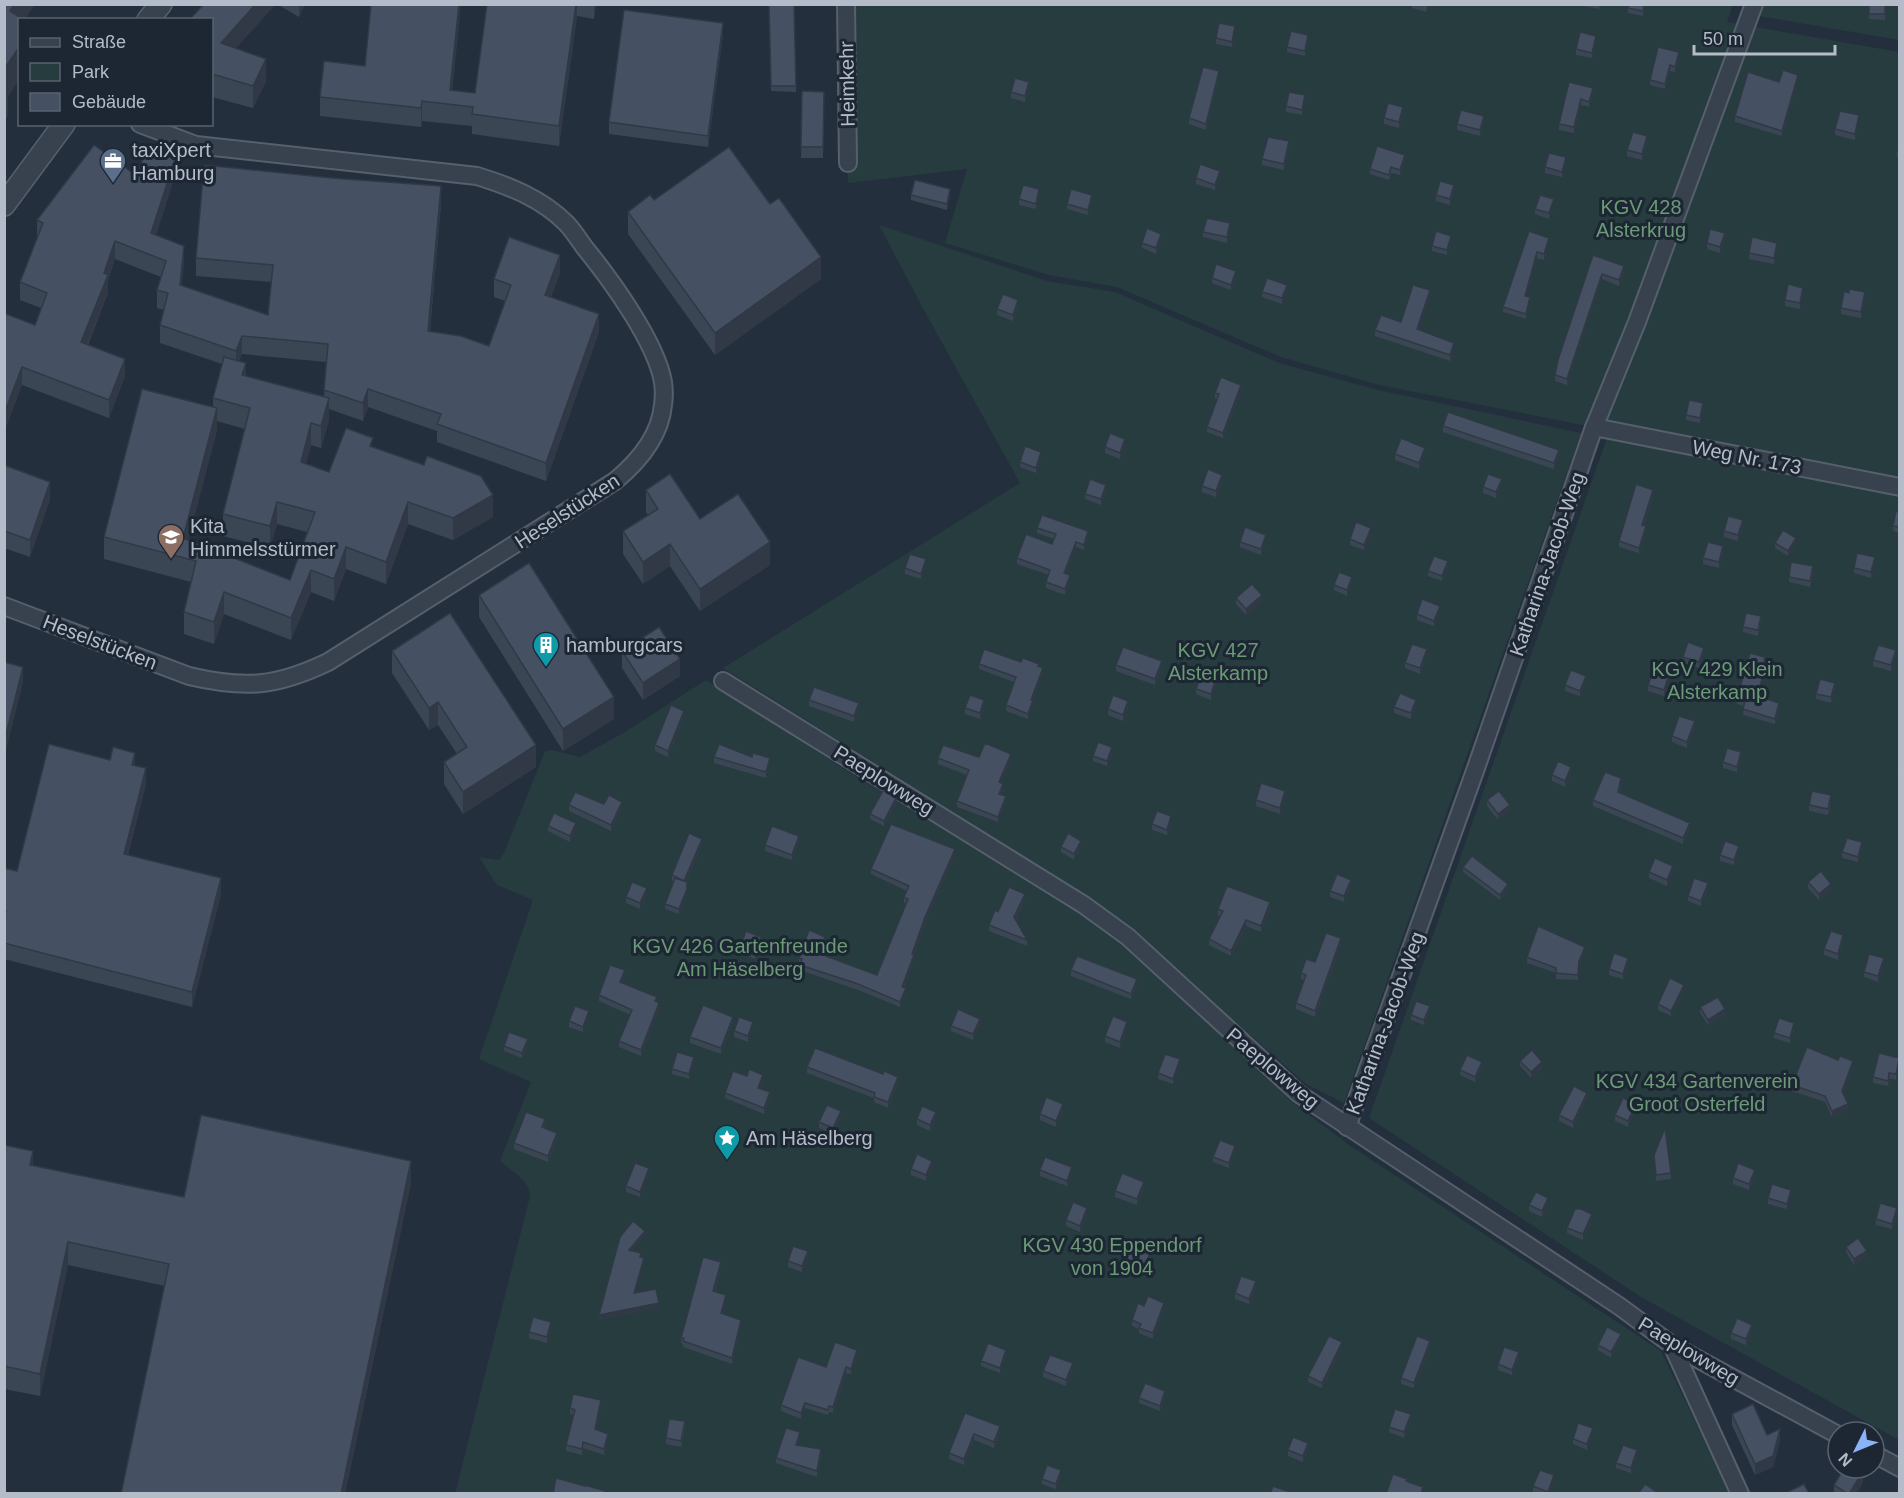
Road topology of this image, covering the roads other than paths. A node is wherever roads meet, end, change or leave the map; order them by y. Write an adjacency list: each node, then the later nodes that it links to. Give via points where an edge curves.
1 (161, 4): 4 (street)
2 (846, 4): 7 (street, Heimkehr)
3 (1754, 4): 9 (street, Katharina-Jacob-Weg, via 1637,322)
4 (150, 18)
5 (63, 126): 8 (street)
6 (145, 126): 11 (street, Heselstücken, via 196,145 477,176 533,198 565,222 608,277 654,354 663,382 663,406 657,428 632,467 615,481 347,651 291,679 250,685 220,684 189,676)
7 (848, 163)
8 (4, 206)
9 (1594, 427): 10 (street, Weg Nr. 173); 13 (street, Katharina-Jacob-Weg)
10 (1899, 487)
11 (4, 606)
12 (723, 681): 13 (street, Paeplowweg, via 1084,905 1128,937 1299,1094)
13 (1347, 1127): 14 (street, Paeplowweg)
14 (1672, 1345): 15 (street, Paeplowweg); 16 (street)
15 (1826, 1428)
16 (1740, 1494)

